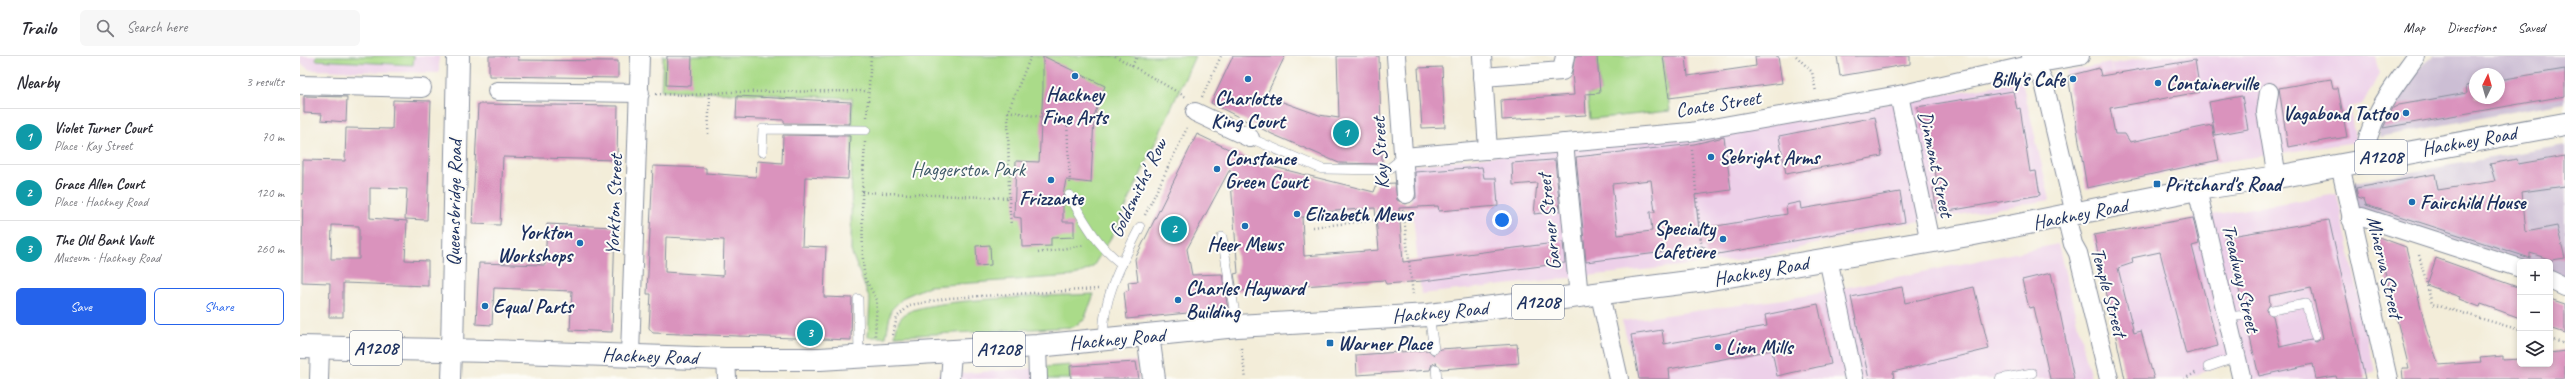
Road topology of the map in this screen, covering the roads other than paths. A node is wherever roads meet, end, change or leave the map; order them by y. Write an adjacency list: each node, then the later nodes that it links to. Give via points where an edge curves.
1 (458, 56): 51 (main road, Queensbridge Road)
2 (640, 56): 14 (street, Yorkton Street)
3 (1396, 56): 23 (street, Kay Street)
4 (1482, 56): 9 (street)
5 (1565, 56): 9 (street, via 1562,71)
6 (2080, 56): 8 (street, Coate Street)
7 (2416, 56): 24 (street, via 2380,106 2370,131)
8 (2033, 60): 15 (street, Coate Street); 30 (street, via 2044,84)
9 (1483, 77): 21 (street)
10 (300, 84): 11 (street)
11 (422, 88)
12 (497, 90): 14 (street)
13 (2269, 92): 26 (street, via 2266,112)
14 (640, 93): 54 (street, Yorkton Street)
15 (1900, 95): 20 (street, Coate Street, via 1690,132); 34 (street, Dinmont Street)
16 (1195, 112): 19 (street)
17 (2565, 124): 24 (main road, Hackney Road / A1208)
18 (866, 130): 22 (lane, via 763,129)
19 (1250, 138): 23 (lane, via 1322,169 1387,170)
20 (1564, 143): 21 (street, Coate Street); 41 (street, Garner Street)
21 (1488, 150): 23 (street, Coate Street)
22 (762, 152)
23 (1404, 157): 28 (street, Kay Street)
24 (2364, 160): 25 (main road, Hackney Road / A1208)
25 (2340, 165): 26 (main road, Hackney Road / A1208); 31 (street, Minerva Street)
26 (2277, 177): 27 (main road, Hackney Road / A1208)
27 (2197, 189): 30 (main road, Hackney Road / A1208); 56 (street, Treadway Street, via 2237,316)
28 (1406, 194)
29 (1069, 195): 36 (lane, via 1106,253)
30 (2070, 215): 34 (main road, Hackney Road / A1208); 71 (street, Temple Street, via 2073,244 2078,253)
31 (2351, 219): 37 (street, via 2362,217 2414,235 2484,254); 72 (street, Minerva Street)
32 (1140, 227): 36 (lane, Goldsmiths' Row)
33 (1222, 237): 45 (lane)
34 (1930, 242): 35 (main road, Hackney Road / A1208)
35 (1828, 259): 40 (main road, Hackney Road / A1208); 69 (street)
36 (1122, 264): 48 (lane, Goldsmiths' Row, via 1103,318)
37 (2517, 267)
38 (2553, 281): 39 (street)
39 (2565, 287)
40 (1600, 295): 41 (main road, Hackney Road / A1208); 68 (street)
41 (1578, 297): 44 (main road, Hackney Road / A1208)
42 (858, 299): 55 (lane)
43 (2272, 310): 47 (lane, via 2306,304)
44 (1429, 315): 45 (main road, Hackney Road / A1208); 52 (lane)
45 (1237, 326): 46 (main road, Hackney Road / A1208)
46 (1148, 335): 48 (main road, Hackney Road / A1208); 66 (main road)
47 (2315, 336)
48 (1104, 340): 49 (main road, Hackney Road / A1208)
49 (1037, 346): 53 (main road, Hackney Road / A1208); 65 (street)
50 (310, 347): 51 (main road, Hackney Road / A1208); 62 (street)
51 (452, 350): 54 (main road, Hackney Road / A1208); 63 (street)
52 (1434, 350)
53 (952, 353): 55 (main road, Hackney Road / A1208); 64 (street)
54 (630, 355): 58 (main road, Hackney Road / A1208)
55 (859, 357): 58 (main road, Hackney Road / A1208)
56 (2237, 358): 57 (lane); 61 (street, Treadway Street)
57 (2208, 367)
58 (726, 369)
59 (1436, 369): 67 (lane)
60 (2032, 373): 70 (lane)
61 (2240, 377)
62 (319, 379)
63 (451, 379)
64 (950, 379)
65 (1038, 379)
66 (1154, 379)
67 (1437, 379)
68 (1619, 379)
69 (1854, 379)
70 (2000, 379)
71 (2109, 379)
72 (2388, 379)

